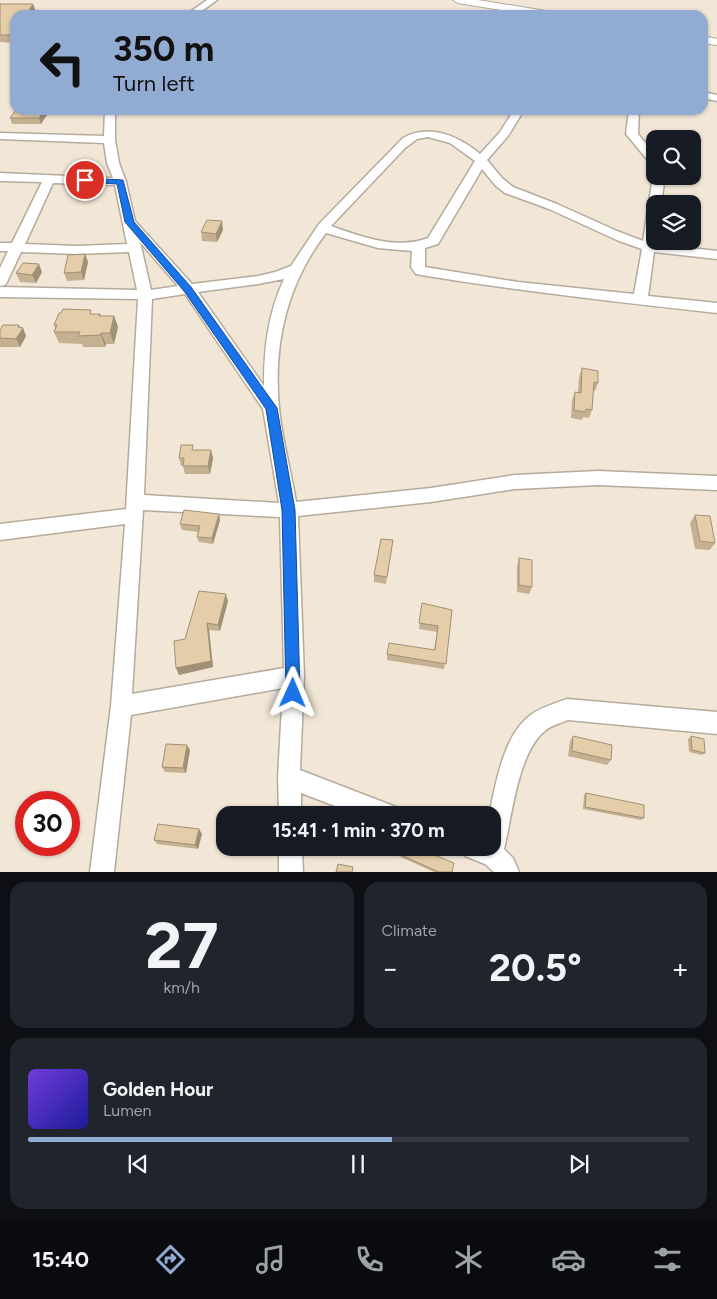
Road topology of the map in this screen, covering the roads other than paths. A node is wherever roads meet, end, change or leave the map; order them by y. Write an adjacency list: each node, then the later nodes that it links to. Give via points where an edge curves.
1 (213, 0): 3 (street)
2 (458, 0): 4 (street)
3 (198, 10)
4 (521, 10)
5 (110, 115): 9 (street)
6 (515, 115): 11 (street, via 504,134)
7 (634, 115): 10 (street, via 632,134)
8 (0, 136): 9 (street)
9 (109, 140): 14 (street)
10 (646, 151)
11 (481, 160): 16 (street, via 447,138 427,134 414,136 404,141); 17 (street, via 508,190 557,208 622,239); 19 (street, via 433,241)
12 (0, 177): 13 (street)
13 (49, 179): 14 (street); 20 (street)
14 (120, 182): 15 (street)
15 (129, 222): 21 (street); 27 (street)
16 (323, 227): 19 (street, via 373,244); 25 (street)
17 (646, 245)
18 (0, 247): 20 (street)
19 (419, 247): 30 (street, via 418,267 421,271)
20 (16, 248): 21 (street); 26 (street)
21 (136, 248): 29 (street)
22 (647, 250): 30 (street)
23 (679, 250): 24 (street)
24 (717, 255)
25 (294, 269): 27 (street, via 258,280); 32 (street, via 278,310 273,337)
26 (0, 282)
27 (188, 289): 29 (street); 32 (street)
28 (0, 292): 29 (street)
29 (145, 295): 34 (street)
30 (640, 301): 31 (street)
31 (717, 308)
32 (271, 408): 35 (street)
33 (717, 484): 35 (street, via 598,478 515,482 431,495)
34 (134, 509): 35 (street); 36 (street); 38 (street)
35 (289, 510): 37 (street)
36 (0, 532)
37 (294, 676): 38 (street); 40 (street)
38 (121, 706): 45 (street)
39 (717, 723): 44 (street, via 568,709 538,722 512,761)
40 (289, 778): 41 (street); 42 (street)
41 (290, 806)
42 (364, 806)
43 (291, 856): 46 (street)
44 (490, 858)
45 (102, 872)
46 (291, 872)

